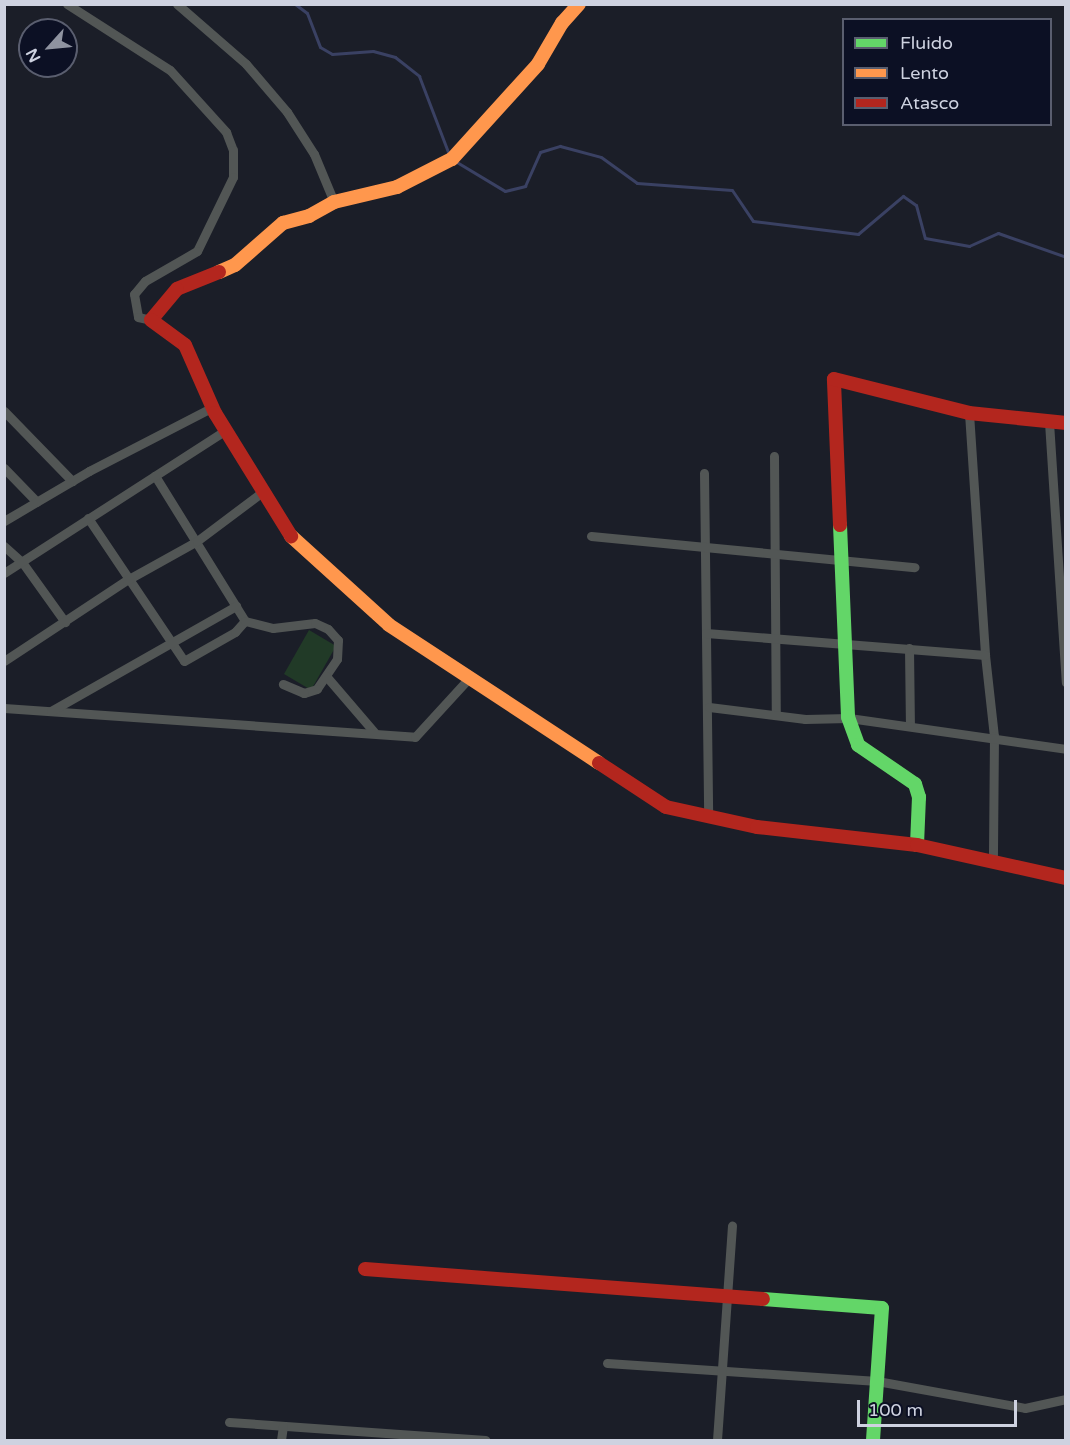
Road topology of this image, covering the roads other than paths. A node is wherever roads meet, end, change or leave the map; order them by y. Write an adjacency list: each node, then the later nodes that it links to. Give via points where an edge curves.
1 (67, 4): 5 (street, via 170,70 226,132 233,150 233,177 197,252 145,281 134,294 138,316)
2 (177, 4): 4 (street, via 246,64 281,105 314,154)
3 (579, 4): 4 (street, via 562,23 538,64 456,155 397,187)
4 (334, 202): 5 (street, via 309,216 283,223 235,265 177,289)
5 (151, 320): 6 (street, via 184,345)
6 (213, 407): 11 (street); 16 (street)
7 (4, 411): 16 (street)
8 (969, 413): 9 (street); 26 (street, via 834,379); 39 (street)
9 (1049, 422): 10 (street); 43 (street)
10 (1065, 423)
11 (226, 430): 15 (street); 17 (street)
12 (774, 456): 25 (street)
13 (4, 468): 18 (street)
14 (704, 473): 24 (street)
15 (155, 477): 19 (street); 22 (street)
16 (72, 481): 18 (street)
17 (261, 493): 22 (street); 42 (street, via 291,536 389,625)
18 (37, 502): 20 (street)
19 (88, 518): 27 (street); 30 (street)
20 (4, 521)
21 (591, 536): 24 (street)
22 (197, 541): 30 (street); 31 (street)
23 (4, 546): 27 (street)
24 (702, 546): 25 (street); 34 (street)
25 (774, 552): 26 (street); 35 (street)
26 (843, 559): 28 (street); 36 (street)
27 (22, 562): 29 (street); 33 (street)
28 (915, 567)
29 (4, 573)
30 (127, 580): 33 (street); 37 (street)
31 (236, 606): 32 (street); 37 (street)
32 (245, 621): 37 (street, via 235,632 184,661); 41 (street, via 265,627 315,623 328,629 340,647)
33 (65, 622): 40 (street)
34 (706, 633): 35 (street); 45 (street)
35 (777, 636): 36 (street); 48 (street)
36 (844, 641): 38 (street); 49 (street)
37 (171, 642): 47 (street)
38 (909, 648): 39 (street); 50 (street)
39 (985, 655): 52 (street)
40 (4, 661)
41 (326, 675): 44 (street, via 317,689 308,693); 51 (street)
42 (469, 678): 51 (street, via 415,737); 54 (street, via 666,807)
43 (1065, 682)
44 (283, 684)
45 (709, 707): 48 (street); 54 (street)
46 (4, 708): 47 (street)
47 (50, 711): 51 (street)
48 (776, 715): 49 (street)
49 (849, 718): 50 (street); 55 (street, via 858,745 915,784 919,797)
50 (910, 726): 52 (street)
51 (374, 732)
52 (994, 736): 53 (street); 56 (street)
53 (1065, 749)
54 (708, 818): 55 (street)
55 (917, 844): 56 (street)
56 (993, 862): 57 (street)
57 (1065, 878)
58 (732, 1226): 60 (street)
59 (365, 1269): 60 (street)
60 (727, 1296): 62 (street); 63 (street, via 882,1308)
61 (607, 1363): 62 (street)
62 (722, 1371): 63 (street); 70 (street)
63 (877, 1381): 64 (street, via 1026,1408); 71 (street)
64 (1065, 1399)
65 (229, 1422): 66 (street)
66 (283, 1426): 67 (street); 68 (street)
67 (438, 1439): 69 (street)
68 (282, 1440)
69 (485, 1440)
70 (717, 1440)
71 (873, 1440)

